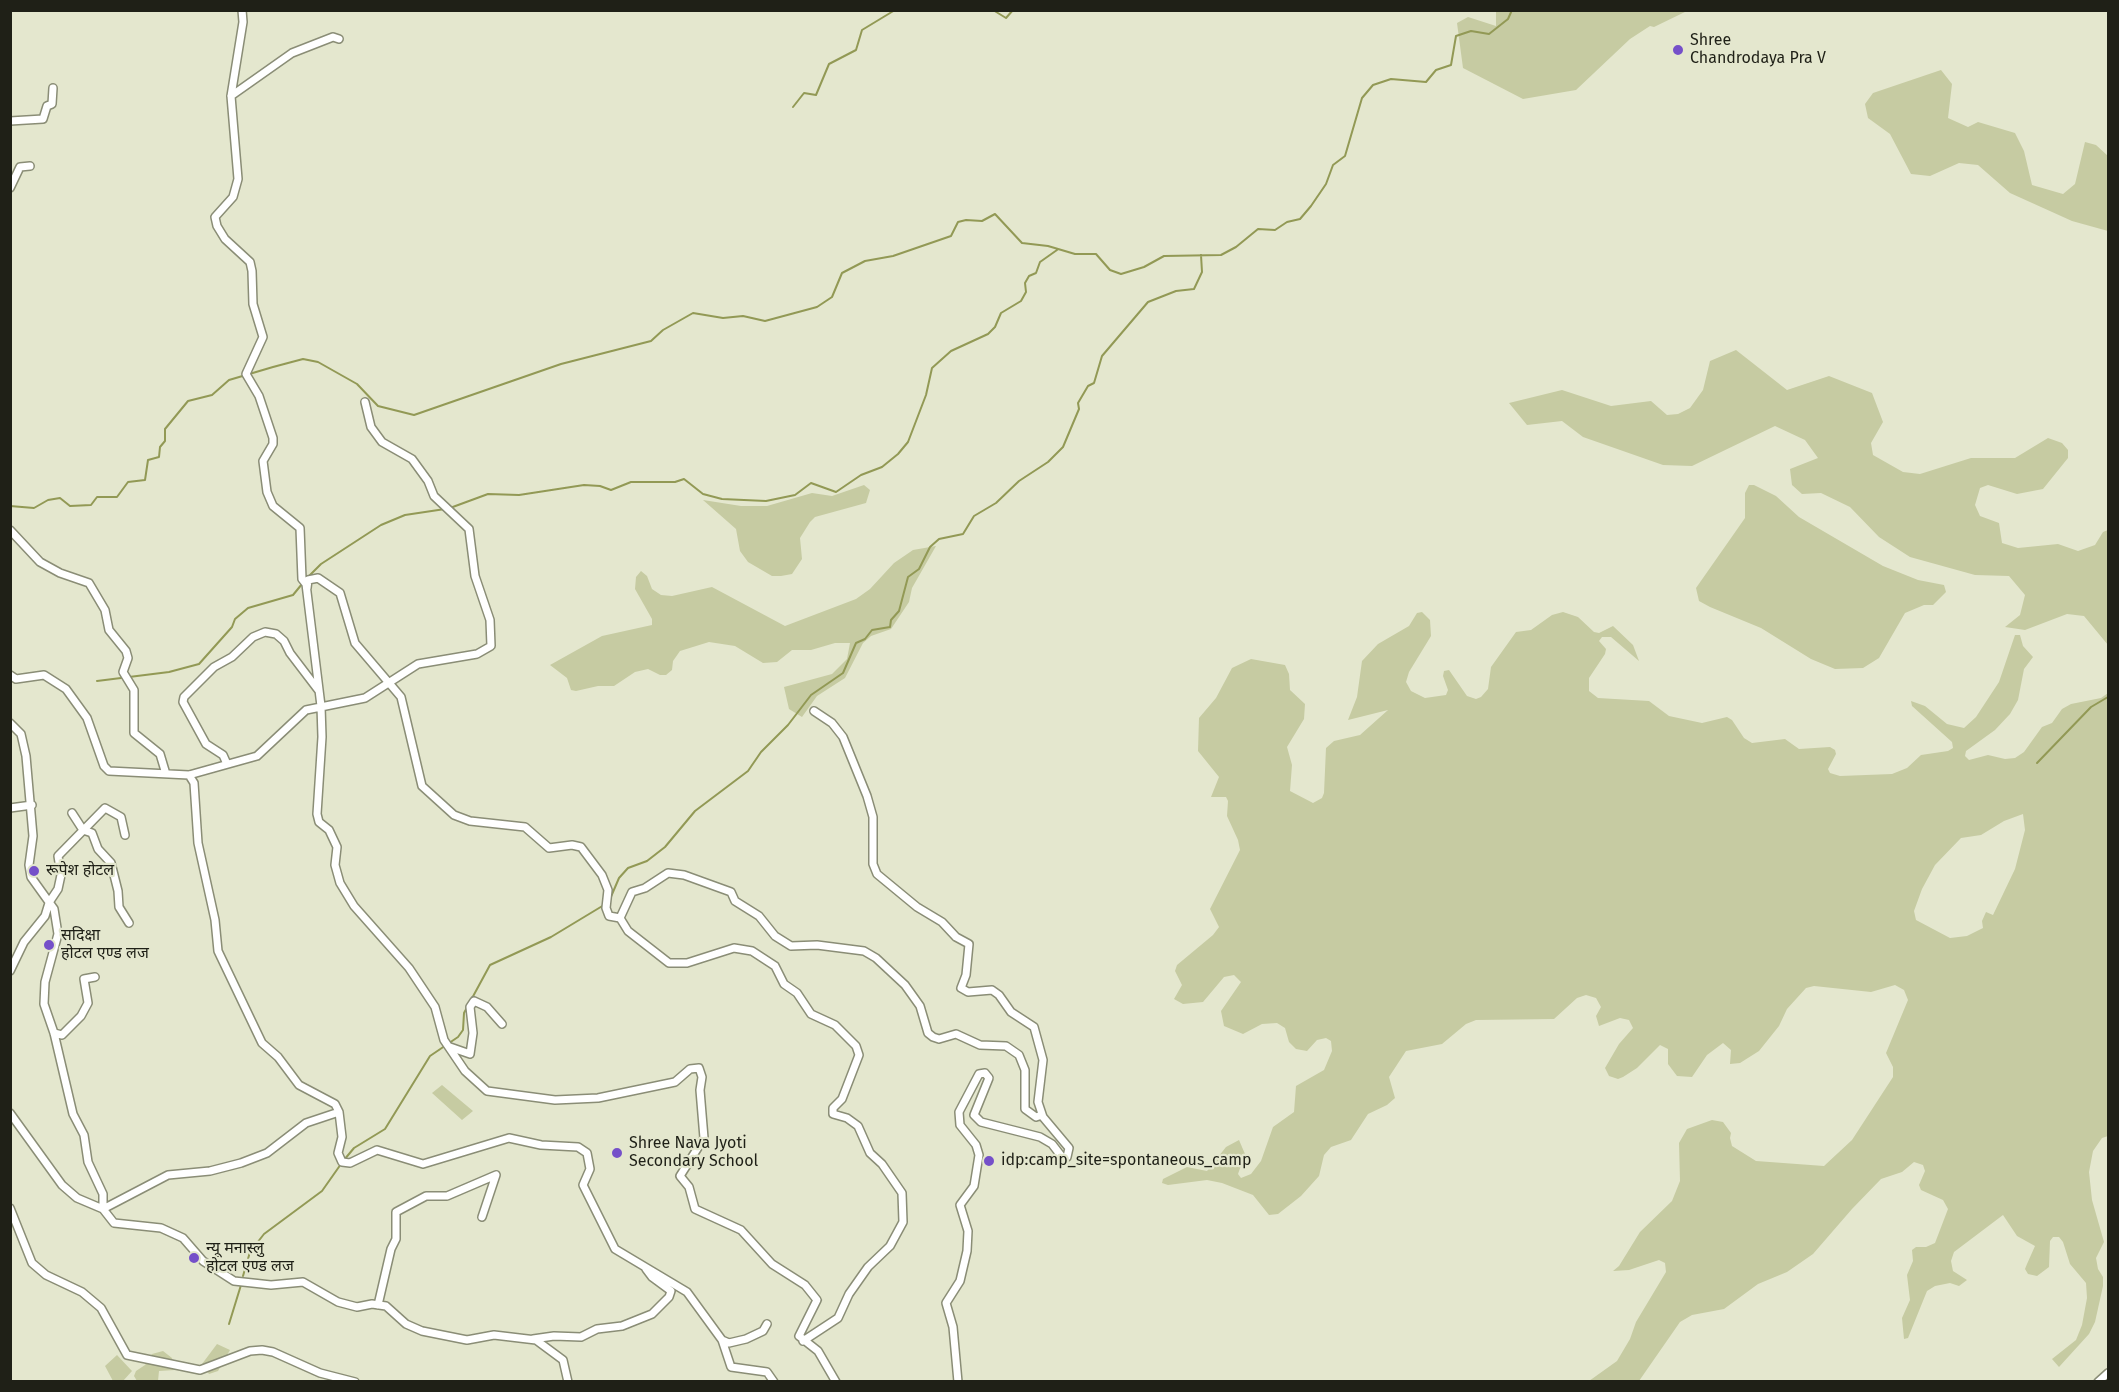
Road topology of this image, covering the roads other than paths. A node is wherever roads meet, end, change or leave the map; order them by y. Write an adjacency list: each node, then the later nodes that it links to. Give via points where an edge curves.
1 (242, 10): 4 (street)
2 (339, 39): 4 (street, via 333,37 292,53)
3 (53, 88): 5 (street, via 51,104 43,119)
4 (231, 96): 10 (street, via 238,179 233,197 215,217 221,232 250,262 253,304 263,336 246,376 259,396 273,438 263,461 267,492 273,506 300,528)
5 (10, 121)
6 (30, 166): 7 (street, via 20,167)
7 (10, 188)
8 (365, 402): 12 (street, via 371,427 382,442 412,459 445,508 469,529 475,576 490,620 491,646 477,654 418,664)
9 (10, 530): 18 (street, via 40,562 89,583 105,610 109,630 126,651 124,676 134,690 134,733 160,754)
10 (305, 584): 12 (street, via 318,578 340,593 355,643); 13 (street)
11 (10, 675): 18 (street, via 16,679 44,675 66,689 87,718 108,771)
12 (389, 682): 14 (street, via 364,698); 26 (street, via 401,697 422,786 454,815 470,822 525,827 549,848 581,847 602,875 608,890 609,916)
13 (319, 691): 14 (street); 17 (street, via 276,634 265,632 253,637 232,657 214,667 183,702 206,744 223,755)
14 (321, 706): 17 (street, via 306,711 257,756); 32 (street, via 317,814 337,847 335,865 340,883 435,1006 444,1040)
15 (814, 711): 35 (street, via 832,723 843,737 867,796 873,816 873,864 877,874 942,922 956,938 969,944 966,975 960,988 968,992 992,990 1011,1012 1034,1027 1042,1060 1038,1102)
16 (10, 723): 20 (street, via 21,734)
17 (227, 764): 19 (street)
18 (166, 774): 19 (street)
19 (189, 775): 33 (street, via 194,783 198,843 216,920 218,951 230,978 268,1051 278,1057 298,1085 335,1104)
20 (32, 805): 21 (street); 25 (street, via 31,877)
21 (10, 808)
22 (72, 813): 23 (street)
23 (83, 830): 24 (street, via 105,808 122,817); 25 (street, via 58,856 61,875); 27 (street, via 92,833 98,849 111,863 119,907)
24 (125, 835)
25 (50, 902): 28 (street); 31 (street, via 58,934 45,982 44,1004)
26 (620, 918): 35 (street, via 632,892 668,873 684,875 731,892 735,901 759,916 775,936 791,946 864,951 905,985 920,1006 933,1037 956,1034 980,1045 1006,1046 1019,1055 1025,1070 1025,1109 1036,1117); 44 (street, via 628,931 669,963 687,963 734,948 752,951 775,966 784,984 797,993 811,1014 835,1025 856,1047 858,1055 833,1114 858,1126 870,1153 902,1193 903,1222 890,1246 868,1267 849,1294 838,1318)
27 (129, 923)
28 (10, 971)
29 (95, 976): 31 (street, via 84,979 87,1003 81,1016 62,1035)
30 (502, 1024): 32 (street, via 487,1007 474,1001 470,1008 470,1054)
31 (54, 1034): 37 (street, via 74,1114 84,1135 88,1162 103,1194)
32 (450, 1047): 44 (street, via 465,1071 487,1091 555,1100 598,1098 663,1085 699,1068 704,1138 680,1176 689,1187 695,1209 741,1230 772,1264 805,1284 817,1300 799,1336)
33 (339, 1112): 37 (street, via 306,1123 267,1153 210,1171 168,1174); 39 (street, via 339,1158 346,1163 377,1150 423,1164 509,1138 578,1148 587,1153 590,1169 583,1185 615,1249)
34 (10, 1113): 37 (street, via 62,1185 77,1198)
35 (1042, 1115): 50 (street, via 1069,1148 1067,1156 1062,1157 1040,1137 981,1122 974,1115 989,1078 984,1072 979,1074 959,1112 960,1125 979,1155 974,1186 960,1205 968,1231 967,1251 960,1281 945,1302 953,1327)
36 (10, 1208): 46 (street, via 32,1263 46,1275 82,1292 101,1308 127,1355 200,1370 262,1350)
37 (103, 1209): 40 (street, via 114,1223 161,1228 183,1238 203,1261 234,1281 271,1285 303,1282 338,1302 357,1307)
38 (482, 1217): 40 (street, via 496,1175 447,1196 426,1196 396,1212 396,1239)
39 (644, 1267): 42 (street, via 671,1291 652,1314 581,1337); 43 (street, via 687,1292)
40 (378, 1305): 42 (street, via 386,1306 406,1324 422,1331 467,1340 495,1335)
41 (767, 1324): 43 (street, via 763,1331 746,1339 729,1343)
42 (533, 1339): 47 (street, via 563,1360)
43 (722, 1340): 48 (street, via 731,1367 767,1372)
44 (803, 1341): 49 (street, via 818,1351)
45 (2109, 1373): 51 (street)
46 (355, 1382)
47 (568, 1382)
48 (774, 1382)
49 (836, 1382)
50 (958, 1382)
51 (2098, 1382)

